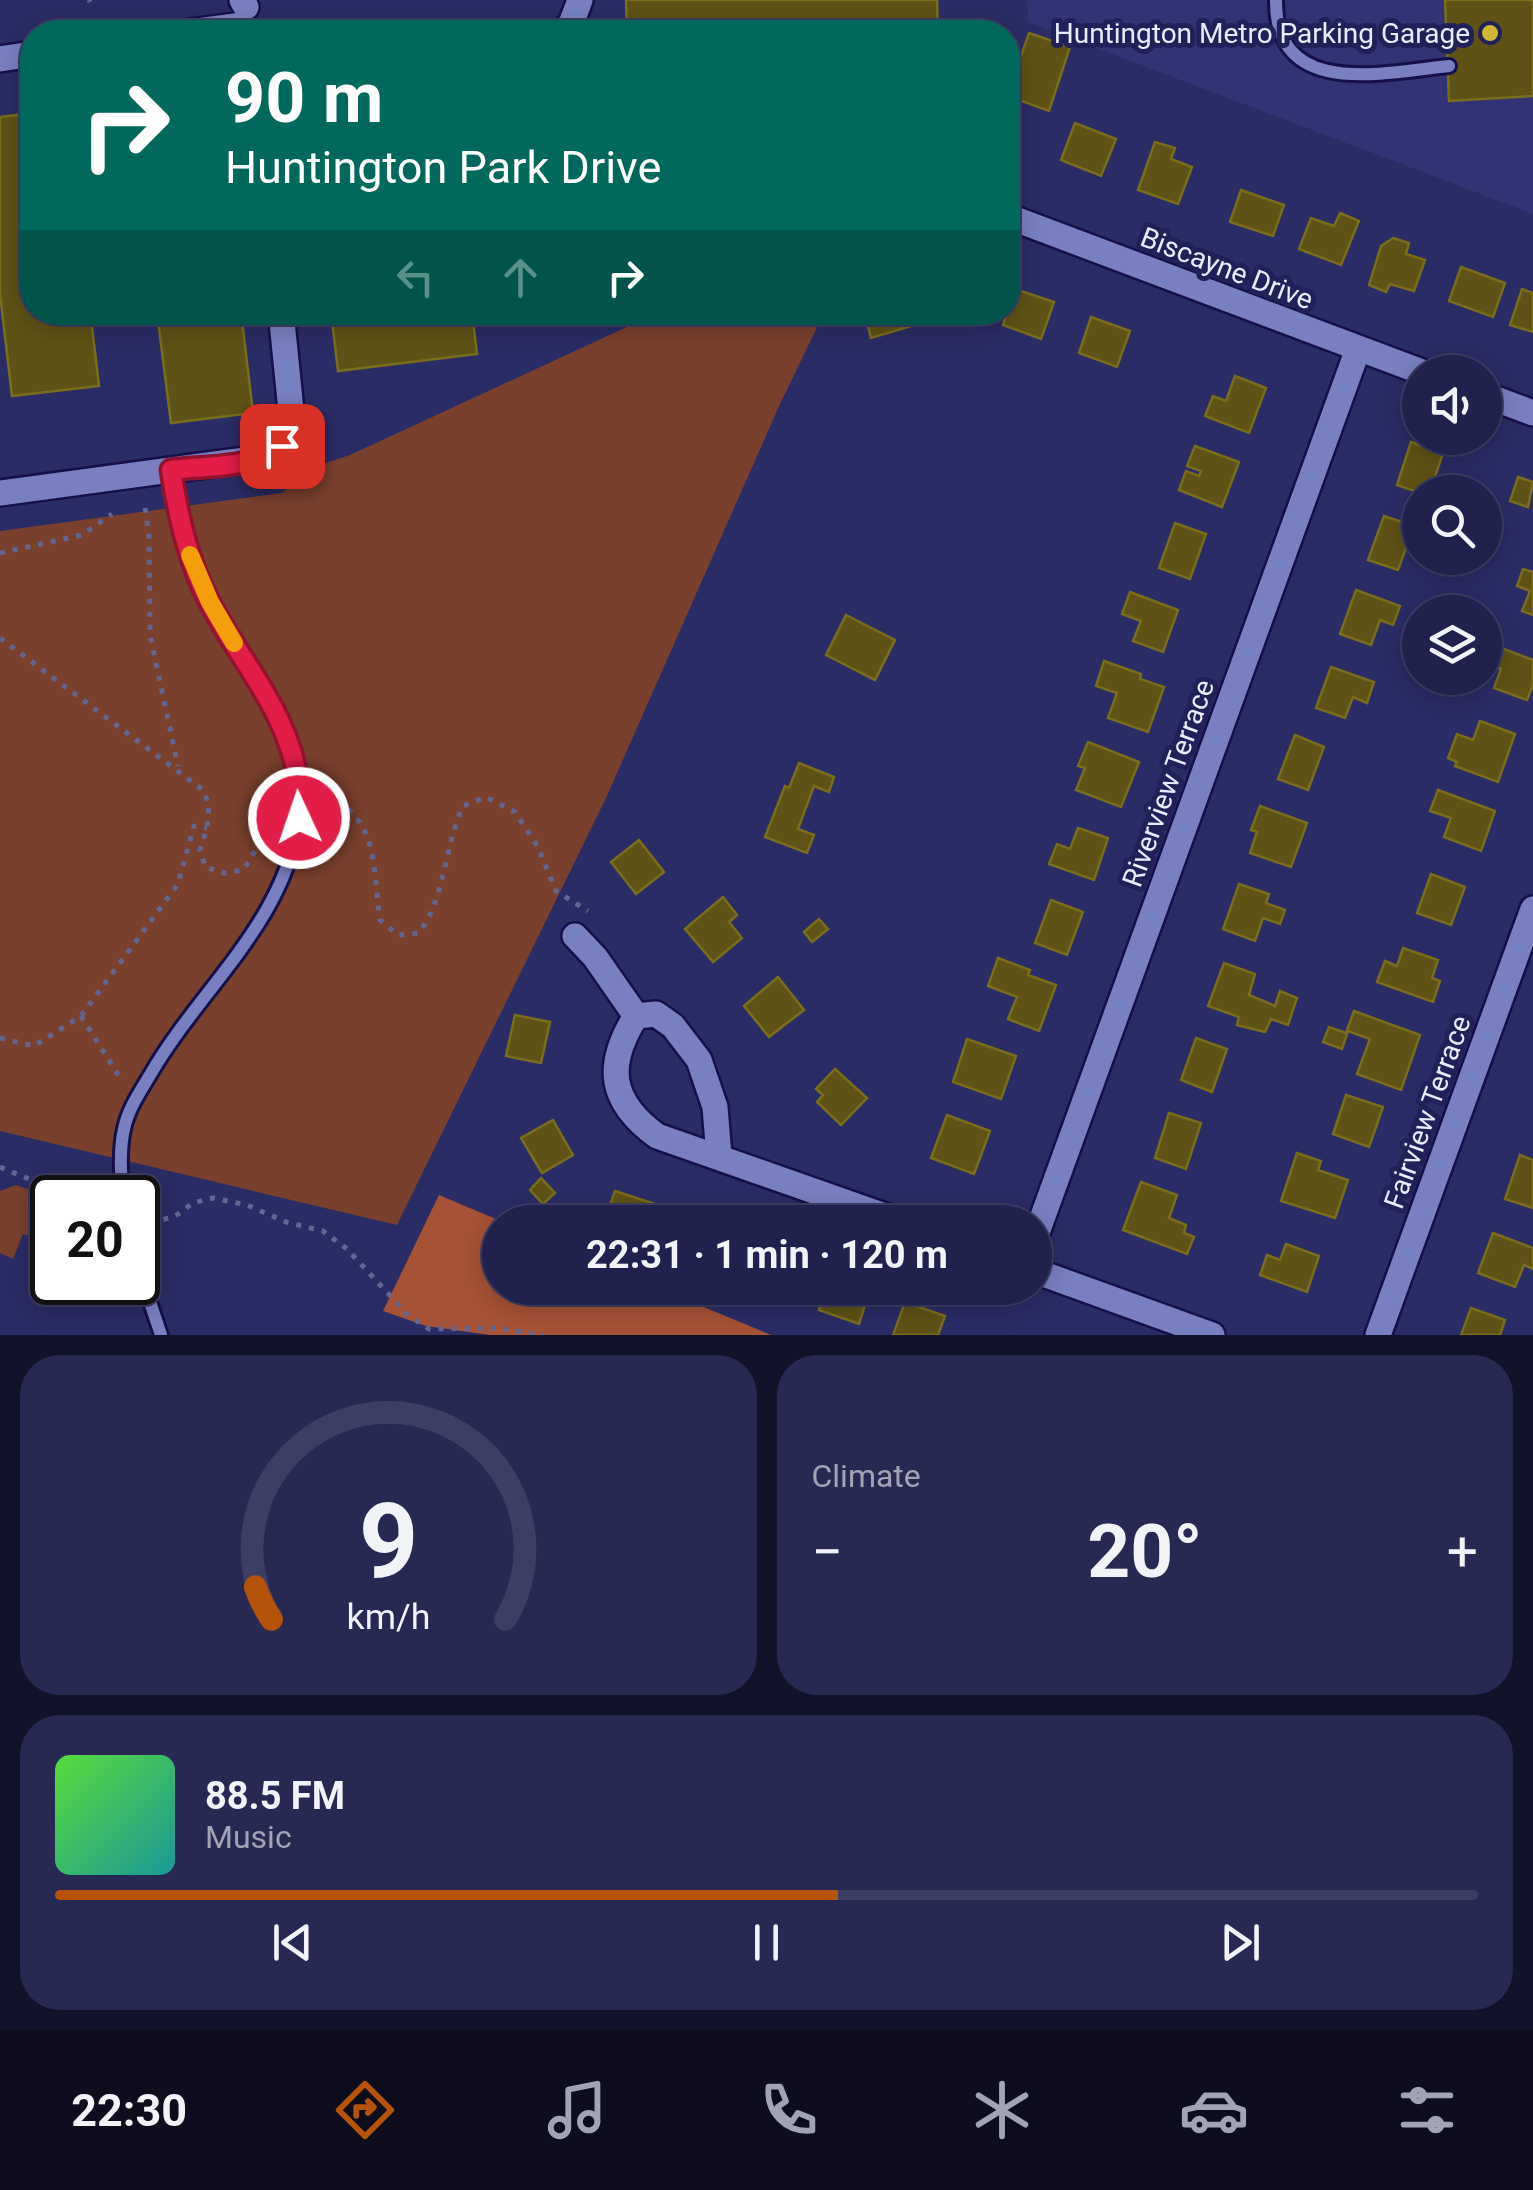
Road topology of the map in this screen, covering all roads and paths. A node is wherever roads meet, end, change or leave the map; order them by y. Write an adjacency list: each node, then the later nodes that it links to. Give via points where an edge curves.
1 (1276, 0): 2 (lane, via 1276,24 1286,45 1317,70)
2 (1449, 66)
3 (1020, 221): 5 (street, Biscayne Drive)
4 (282, 325): 9 (street, via 294,430 274,456)
5 (1358, 349): 6 (street, Biscayne Drive); 27 (street, Riverview Terrace)
6 (1402, 365)
7 (1502, 402): 8 (street)
8 (1533, 413)
9 (171, 470): 10 (street); 21 (lane, via 196,571 287,736 299,818 291,864 274,899)
10 (0, 493)
11 (145, 508): 14 (path, via 150,635)
12 (112, 514): 13 (path, via 82,535)
13 (0, 554)
14 (178, 769)
15 (207, 828): 18 (path, via 194,826 178,884)
16 (1533, 909): 35 (street, Fairview Terrace)
17 (575, 936): 19 (street)
18 (81, 1016): 20 (path, via 34,1046); 21 (path)
19 (636, 1016): 22 (street, via 656,1014 673,1026 698,1060 715,1107); 22 (street, via 616,1062 624,1104 657,1136)
20 (0, 1038)
21 (134, 1102): 24 (lane, via 123,1130)
22 (719, 1156): 26 (street)
23 (0, 1167): 25 (path)
24 (123, 1175)
25 (30, 1180)
26 (855, 1205)
27 (1047, 1205)
28 (160, 1220): 31 (path, via 213,1198 323,1232)
29 (1052, 1277): 34 (street)
30 (151, 1305): 32 (lane)
31 (430, 1332): 33 (path, via 496,1328)
32 (161, 1335)
33 (544, 1335)
34 (1212, 1335)
35 (1378, 1335)

